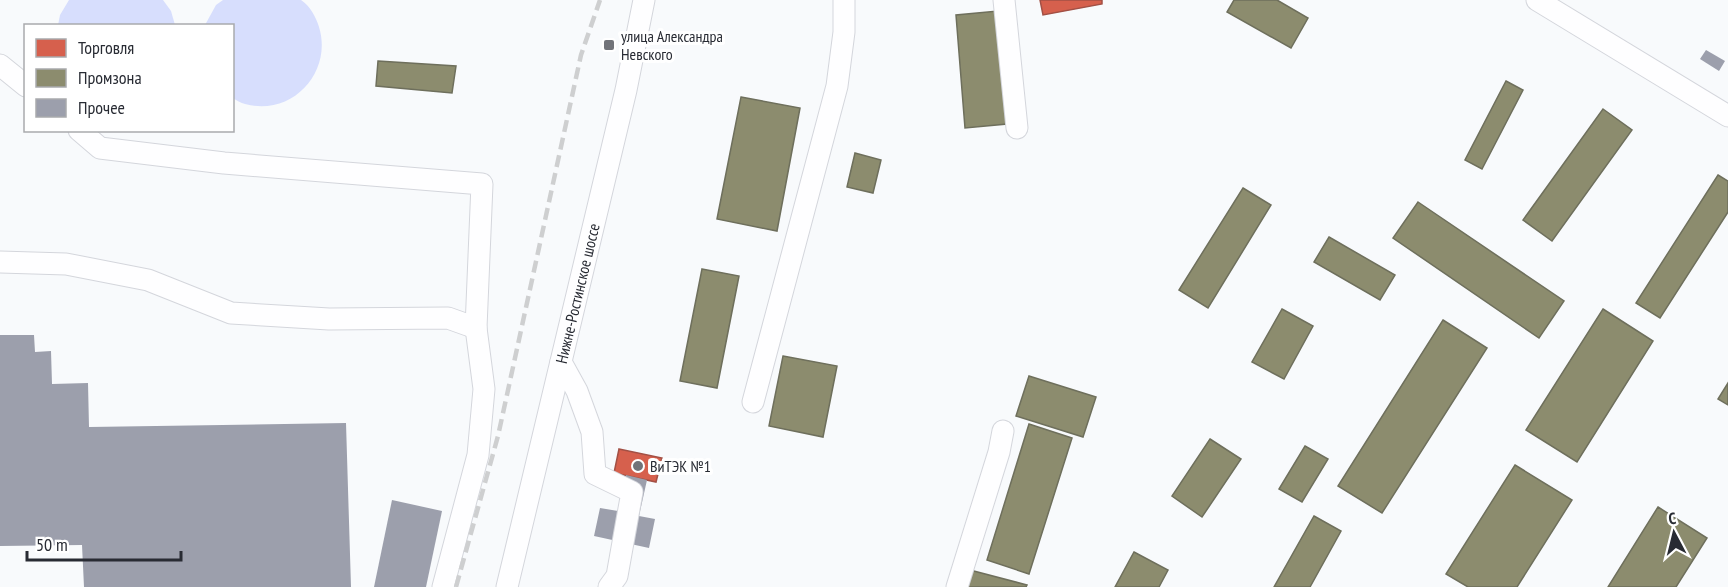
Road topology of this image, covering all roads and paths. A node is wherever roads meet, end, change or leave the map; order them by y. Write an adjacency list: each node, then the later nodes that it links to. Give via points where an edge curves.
1 (644, 0): 12 (street, Нижне-Ростинское шоссе)
2 (844, 0): 13 (street, via 837,86)
3 (1004, 0): 8 (street)
4 (1537, 0): 7 (street)
5 (0, 65): 6 (street)
6 (24, 84)
7 (1728, 116)
8 (1017, 128)
9 (81, 132): 11 (street, via 100,148 224,164 482,184)
10 (0, 262): 11 (street, via 66,264 148,280 231,313 328,319 448,318)
11 (476, 328): 15 (street, via 484,389 478,455)
12 (561, 362): 16 (street, Нижне-Ростинское шоссе); 17 (street, via 592,432 595,474 632,492 617,576)
13 (753, 402)
14 (1003, 431): 18 (street)
15 (443, 587)
16 (507, 587)
17 (609, 587)
18 (957, 587)

